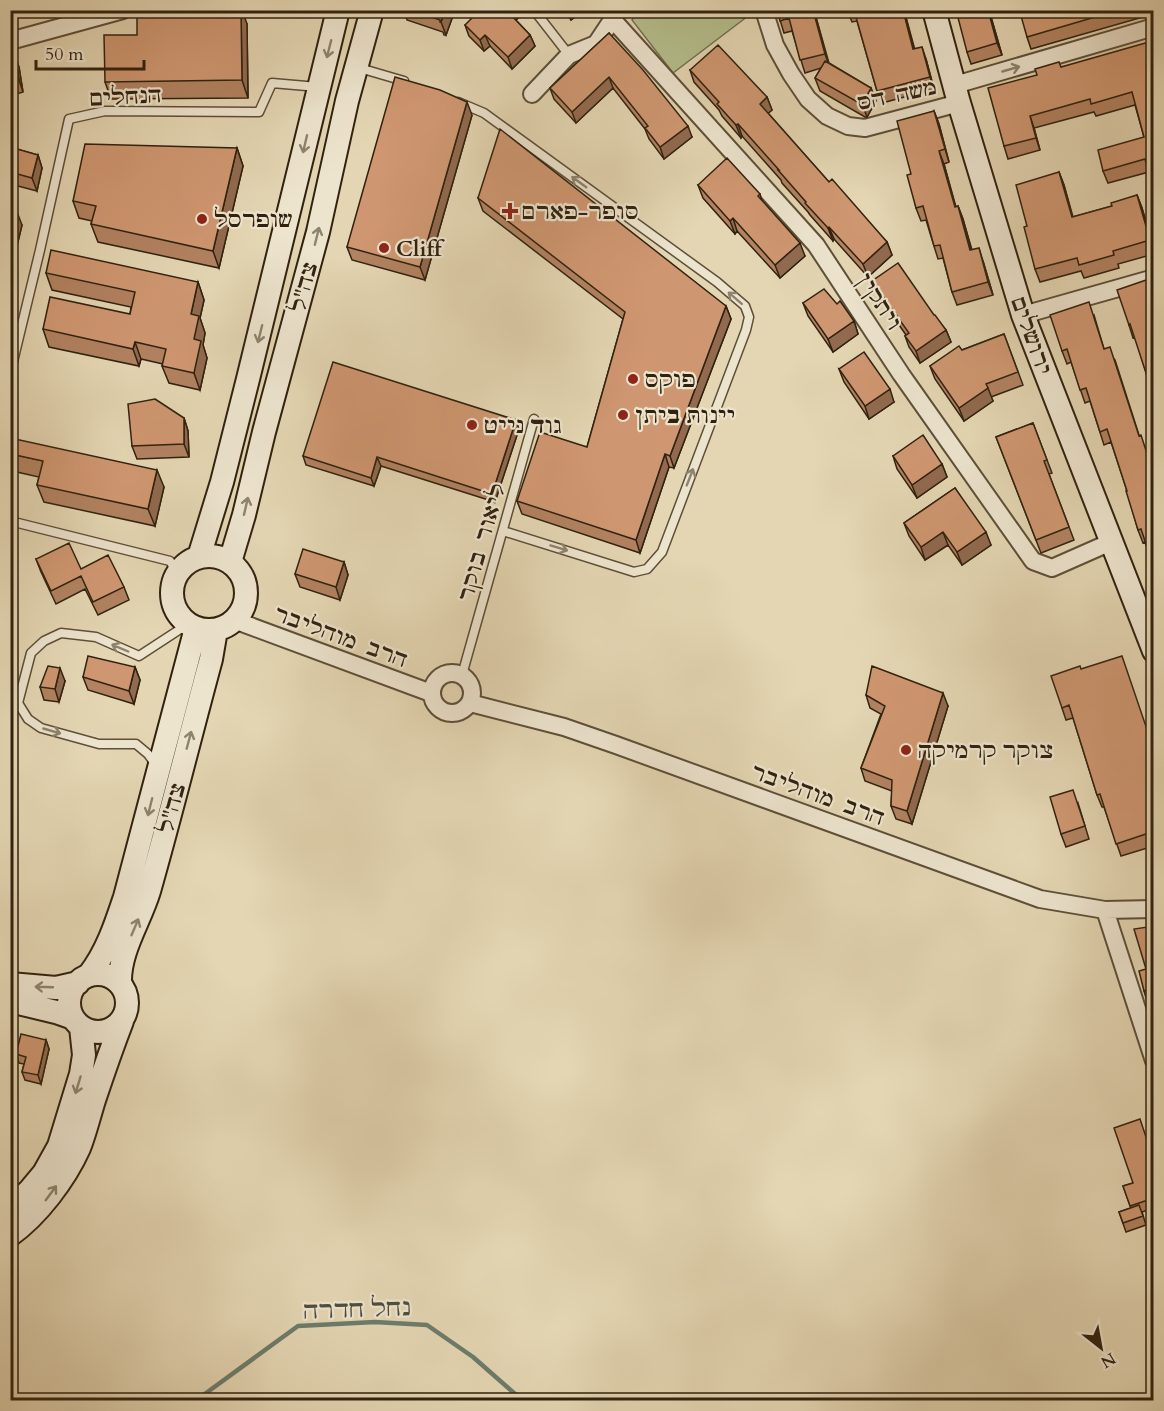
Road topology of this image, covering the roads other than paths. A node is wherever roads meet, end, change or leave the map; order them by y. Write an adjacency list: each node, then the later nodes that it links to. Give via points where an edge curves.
1 (123, 10): 9 (street)
2 (338, 10): 13 (main road, צה"ל, one-way to 13)
3 (372, 10): 11 (main road, צה"ל)
4 (534, 10): 10 (lane)
5 (764, 10): 15 (street, משה הס, via 776,45 808,99 827,116 848,126 865,128)
6 (934, 10): 15 (main road, ירושלים)
7 (615, 15): 10 (street, via 596,44); 23 (street, ויתקין, via 816,245 1033,561 1052,568)
8 (1154, 27): 15 (street, משה הס, one-way to 8)
9 (10, 41)
10 (569, 55): 14 (street)
11 (356, 67): 12 (lane); 25 (main road, צה"ל, one-way to 11, via 318,232)
12 (414, 84)
13 (319, 87): 19 (lane, הנחלים, via 272,83 259,112 105,111 69,119); 24 (main road, צה"ל, one-way to 24, via 222,482)
14 (532, 94)
15 (957, 94): 18 (main road, ירושלים)
16 (455, 100): 22 (lane, one-way to 16, via 634,572 647,569 662,552 749,317 745,306 717,282 484,113)
17 (1154, 278): 18 (street)
18 (1023, 315): 23 (main road, ירושלים)
19 (10, 374)
20 (534, 419): 22 (lane, ליאור בוקר)
21 (10, 521): 26 (lane, via 170,561)
22 (503, 531): 29 (lane, ליאור בוקר)
23 (1111, 542): 28 (main road, ירושלים)
24 (199, 557): 25 (main road, via 215,556); 26 (main road)
25 (230, 562): 27 (main road, via 244,579 245,601 241,612)
26 (177, 573): 27 (main road, via 171,591 175,610 181,618)
27 (208, 626): 30 (street, הרב מוהליבר); 32 (main road, צה"ל); 32 (lane, one-way to 32, via 139,656 96,638 61,633 32,652 18,703 28,719 41,728 99,744 136,744); 36 (main road, צה"ל, one-way to 27, via 122,964 158,860 211,659)
28 (1154, 651)
29 (462, 675): 30 (street, via 442,676); 31 (street, via 471,684)
30 (431, 693): 31 (street, via 436,706 447,713 460,712)
31 (470, 703): 34 (street, הרב מוהליבר, via 564,727 1040,899)
32 (159, 769): 35 (main road, צה"ל, one-way to 35, via 118,918 99,961)
33 (1154, 909): 34 (street, הרב מוהליבר)
34 (1105, 910): 41 (street)
35 (83, 979): 36 (main road, via 108,975); 37 (main road, one-way to 37, via 56,988); 40 (main road, via 70,995 70,1013)
36 (120, 983): 39 (main road, via 128,1004)
37 (10, 984)
38 (10, 1001): 40 (main road, via 46,1009)
39 (122, 1021): 40 (main road, via 98,1033); 43 (main road, one-way to 39, via 42,1205 78,1149)
40 (77, 1022): 42 (main road, one-way to 42, via 84,1054 59,1146 44,1173)
41 (1154, 1061)
42 (10, 1208)
43 (10, 1235)

